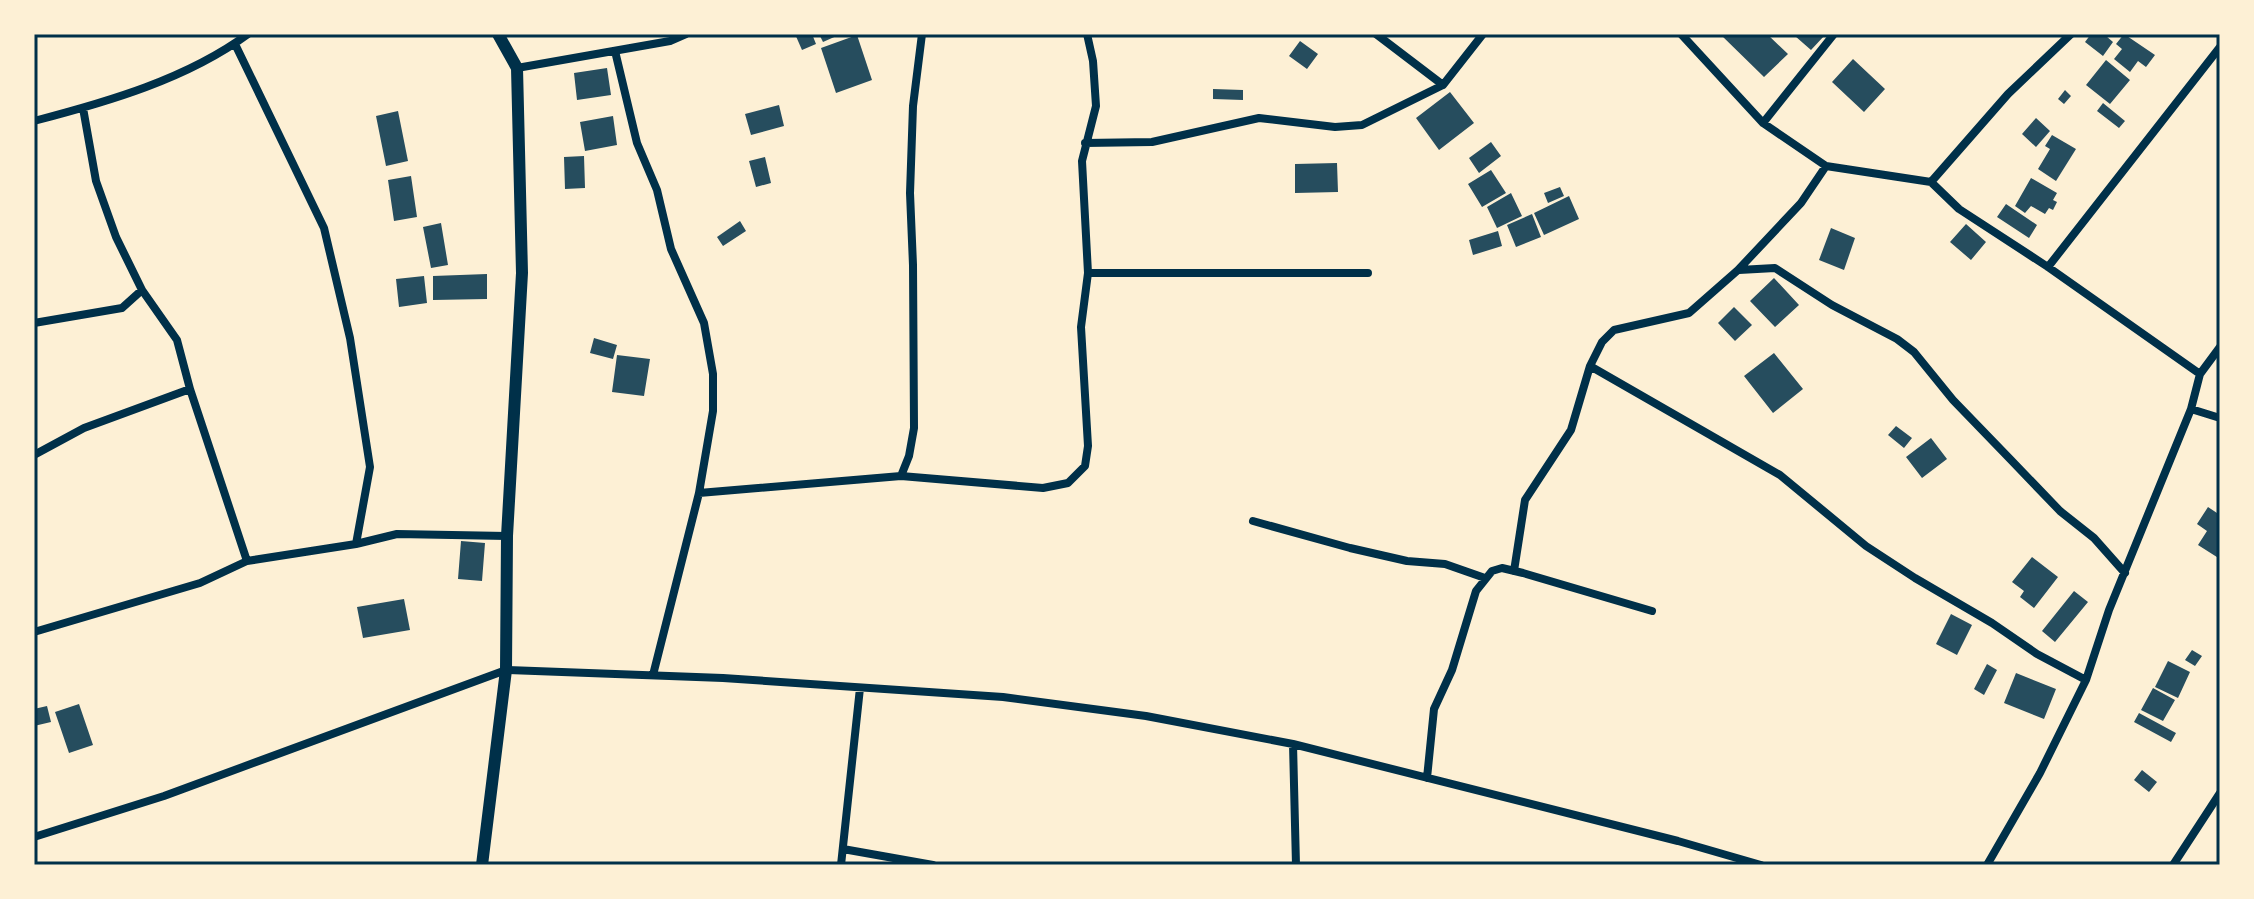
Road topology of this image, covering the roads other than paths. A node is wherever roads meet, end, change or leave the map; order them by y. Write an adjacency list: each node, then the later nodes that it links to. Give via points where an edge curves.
1 (248, 34): 11 (street)
2 (498, 34): 14 (street)
3 (686, 34): 13 (street)
4 (922, 34): 35 (street, via 910,193 914,428)
5 (1087, 34): 19 (street, via 1096,106)
6 (1376, 34): 15 (street)
7 (1483, 34): 15 (street)
8 (1681, 34): 18 (street)
9 (1834, 34): 18 (street)
10 (2071, 34): 21 (street, via 2008,94)
11 (235, 44): 16 (street, via 171,76); 39 (street, via 324,228 350,338 370,467)
12 (2220, 47): 22 (street)
13 (615, 51): 14 (street); 36 (street, via 671,249 704,323 713,411)
14 (517, 68): 38 (street, via 522,273)
15 (1443, 85): 19 (street, via 1362,125 1259,118 1152,142)
16 (83, 108): 17 (street); 26 (street, via 96,181)
17 (34, 121)
18 (1763, 123): 20 (street)
19 (1085, 143): 24 (street)
20 (1826, 166): 21 (street); 23 (street, via 1801,203)
21 (1931, 182): 22 (street, via 1959,209)
22 (2048, 267): 30 (street)
23 (1738, 270): 29 (street, via 1689,313 1614,330); 42 (street, via 1775,268 1914,352 1953,400)
24 (1088, 273): 25 (street); 35 (street, via 1081,327 1085,466 1068,483 1043,488)
25 (1368, 273)
26 (142, 290): 27 (street, via 122,308); 31 (street, via 177,340)
27 (34, 323)
28 (2220, 347): 30 (street)
29 (1590, 366): 41 (street, via 1571,430 1525,500); 48 (street, via 1780,475 1866,546)
30 (2200, 374): 32 (street)
31 (190, 389): 34 (street, via 84,428); 40 (street)
32 (2191, 409): 33 (street); 42 (street)
33 (2220, 418)
34 (34, 455)
35 (901, 476): 36 (street)
36 (699, 493): 47 (street)
37 (1253, 521): 43 (street, via 1407,561 1445,564)
38 (507, 536): 39 (street, via 397,534); 46 (street)
39 (356, 544): 40 (street)
40 (247, 561): 45 (street, via 200,583)
41 (1514, 571): 43 (street, via 1502,568); 44 (street)
42 (2125, 573): 48 (street)
43 (1485, 578): 51 (street, via 1434,709)
44 (1652, 611)
45 (34, 632)
46 (506, 670): 47 (street); 53 (street, via 164,796); 55 (street)
47 (653, 675): 49 (street)
48 (2086, 680): 60 (street)
49 (860, 688): 50 (street, via 1018,699); 54 (street)
50 (1293, 744): 51 (street); 58 (street)
51 (1427, 778): 59 (street)
52 (2220, 793): 61 (street)
53 (34, 837)
54 (843, 849): 56 (street); 57 (street)
55 (482, 865)
56 (841, 865)
57 (933, 865)
58 (1296, 865)
59 (1761, 865)
60 (1987, 865)
61 (2173, 865)

